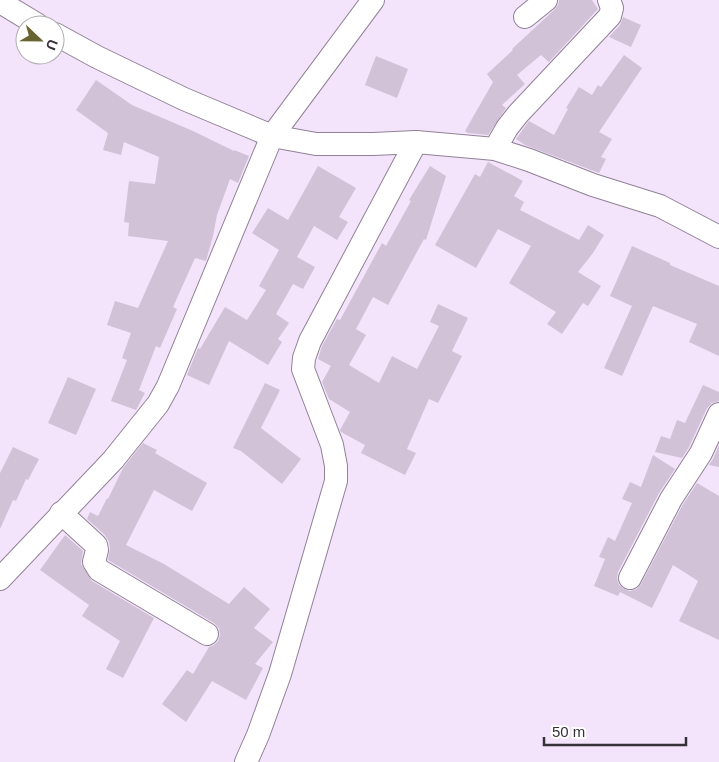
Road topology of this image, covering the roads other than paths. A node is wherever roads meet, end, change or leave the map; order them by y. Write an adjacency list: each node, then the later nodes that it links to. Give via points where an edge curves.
1 (373, 0): 8 (street)
2 (546, 0): 6 (street)
3 (609, 0): 10 (street, via 612,8 609,18 518,114)
4 (0, 2): 5 (street)
5 (21, 15)
6 (525, 17)
7 (65, 39): 8 (street, via 184,99)
8 (272, 136): 9 (street, via 316,144); 13 (street, via 164,394 113,460)
9 (416, 142): 10 (street); 17 (street, via 304,358 304,373 332,445 336,481 280,674)
10 (495, 149): 11 (street, via 660,206)
11 (719, 237)
12 (719, 414): 14 (street)
13 (61, 513): 15 (street); 16 (street, via 96,545 94,562 98,570)
14 (630, 578)
15 (0, 579)
16 (207, 634)
17 (246, 762)

